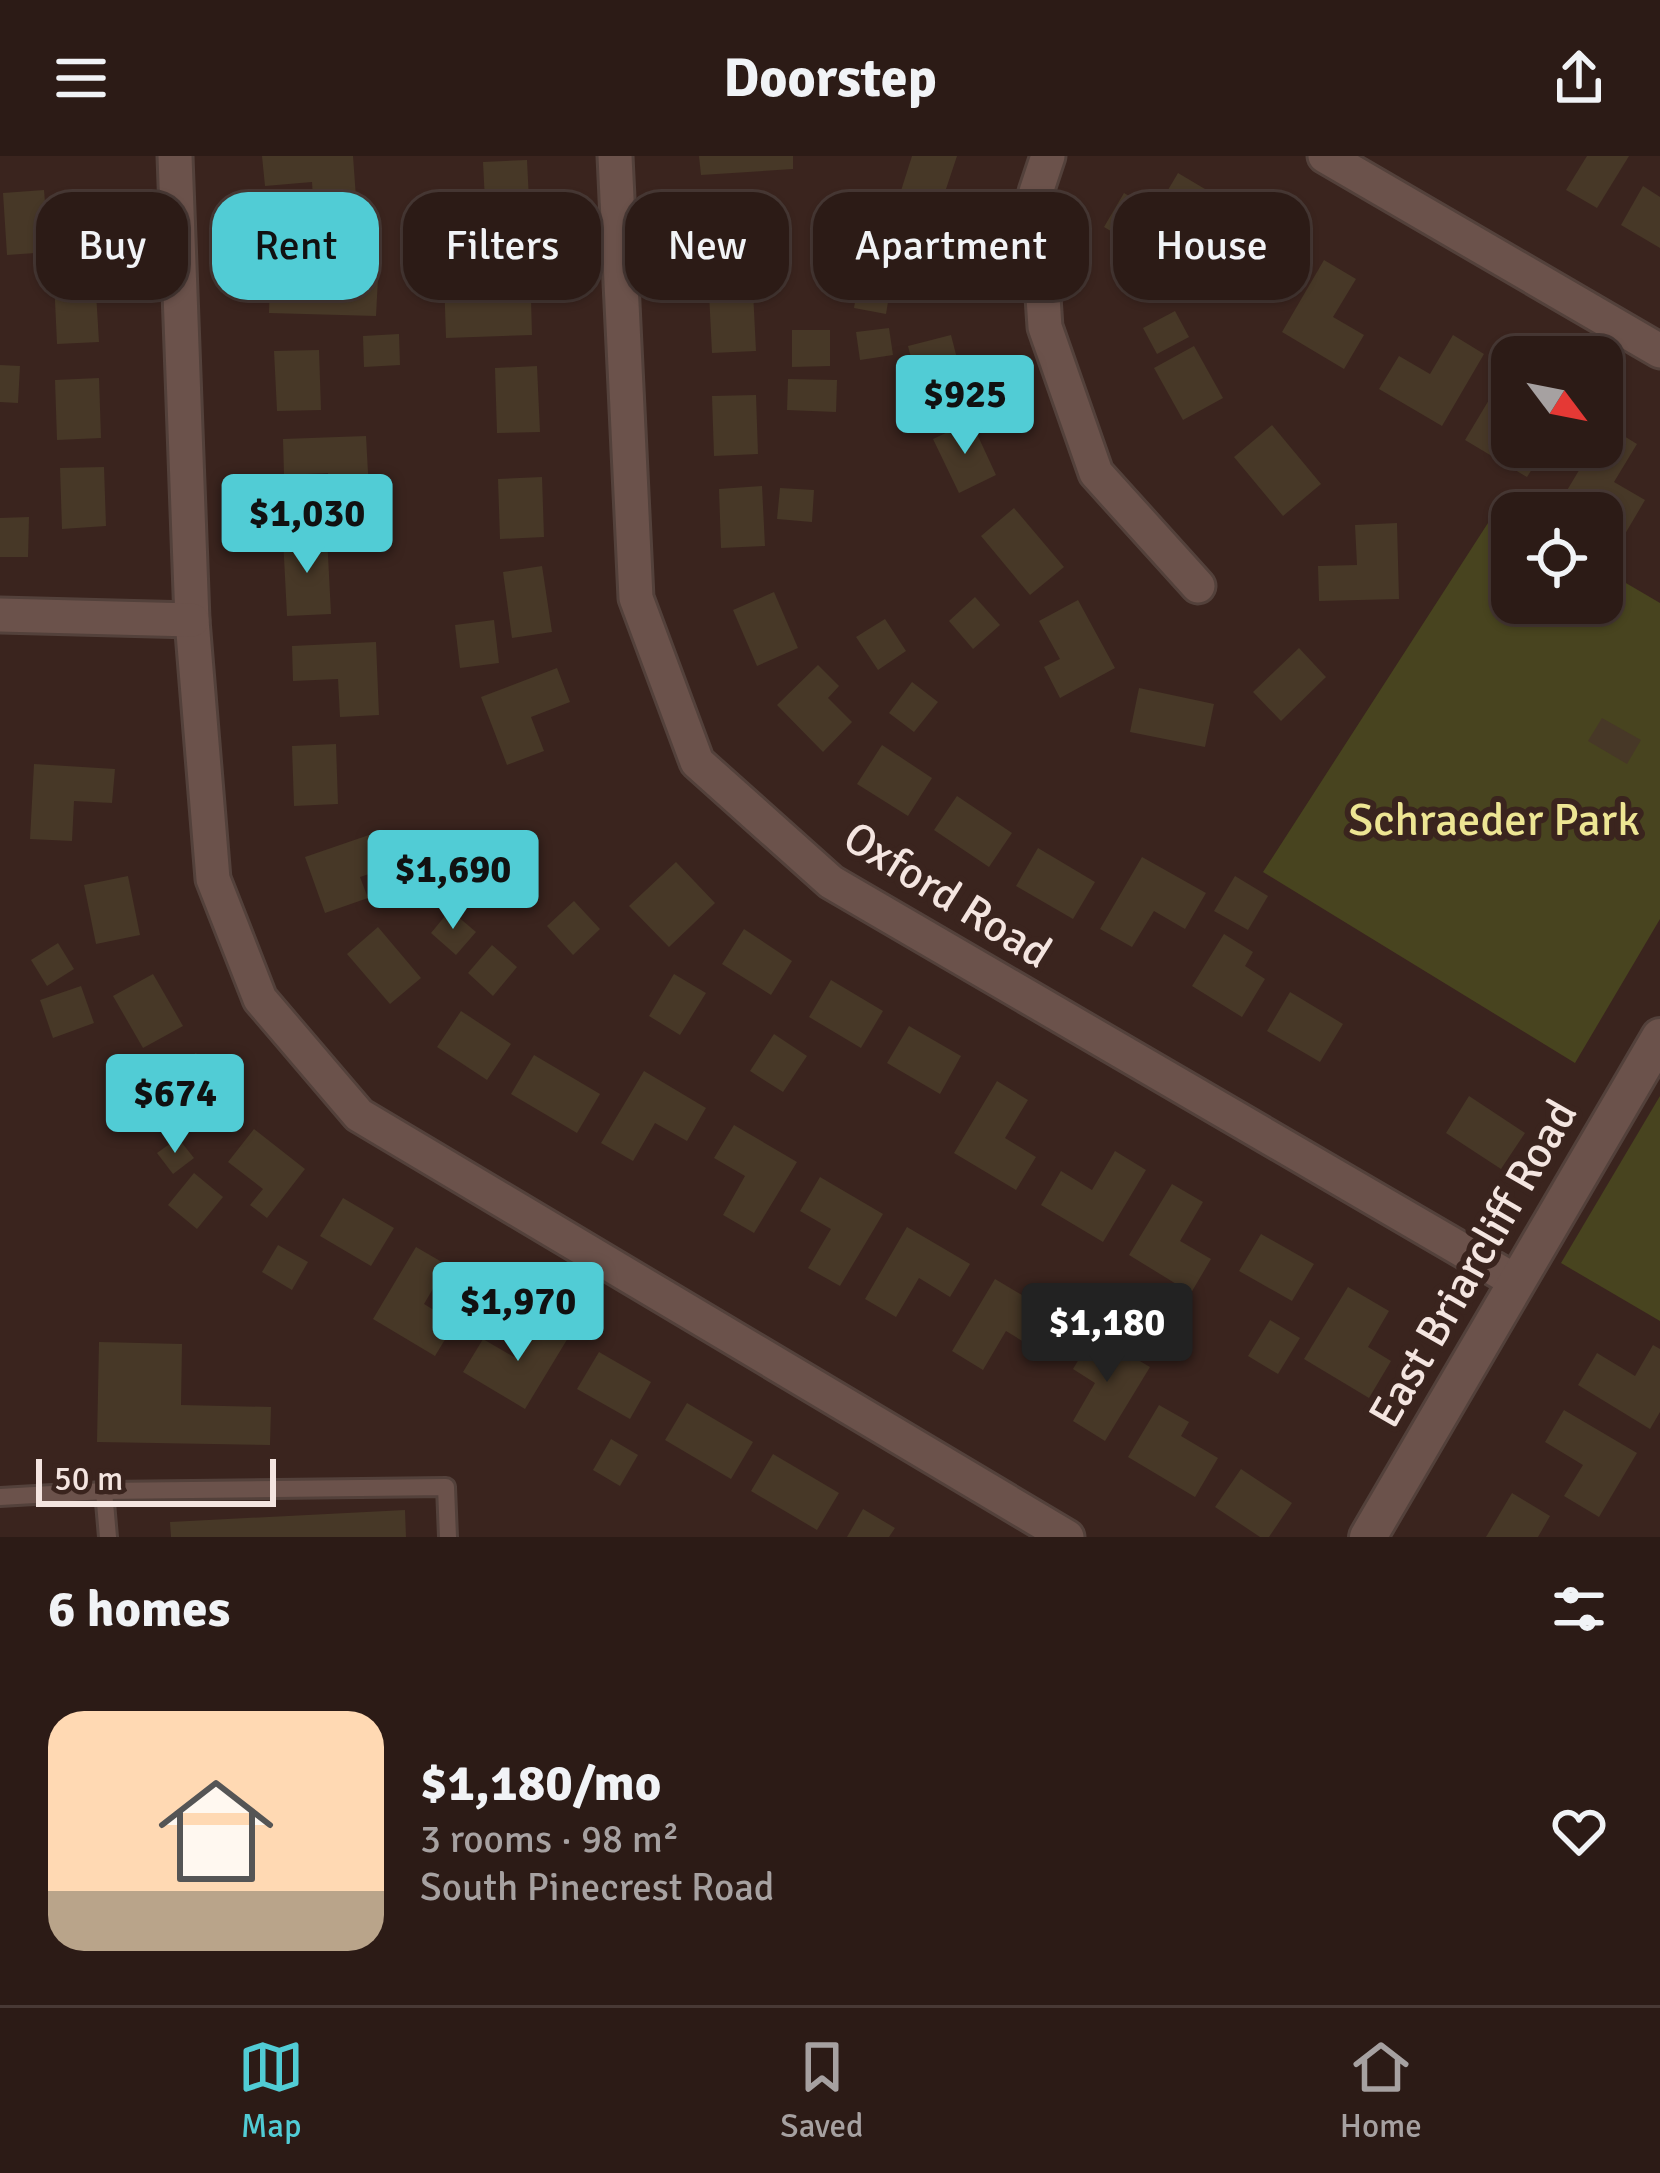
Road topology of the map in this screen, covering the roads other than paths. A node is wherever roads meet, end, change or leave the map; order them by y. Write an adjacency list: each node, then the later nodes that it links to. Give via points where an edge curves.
1 (175, 156): 8 (street)
2 (615, 156): 10 (street, Oxford Road, via 636,598 697,762 832,882)
3 (1048, 156): 6 (street, via 1036,192 1045,327 1096,473)
4 (1325, 156): 5 (street)
5 (1660, 351)
6 (1198, 586)
7 (0, 615): 8 (street)
8 (193, 620): 15 (street, via 213,879 260,999 359,1115)
9 (1660, 1036): 10 (street, East Briarcliff Road)
10 (1516, 1282): 16 (street, East Briarcliff Road)
11 (104, 1491): 12 (lane); 13 (lane); 14 (lane, via 446,1487)
12 (0, 1497)
13 (108, 1537)
14 (448, 1537)
15 (1066, 1537)
16 (1367, 1537)

